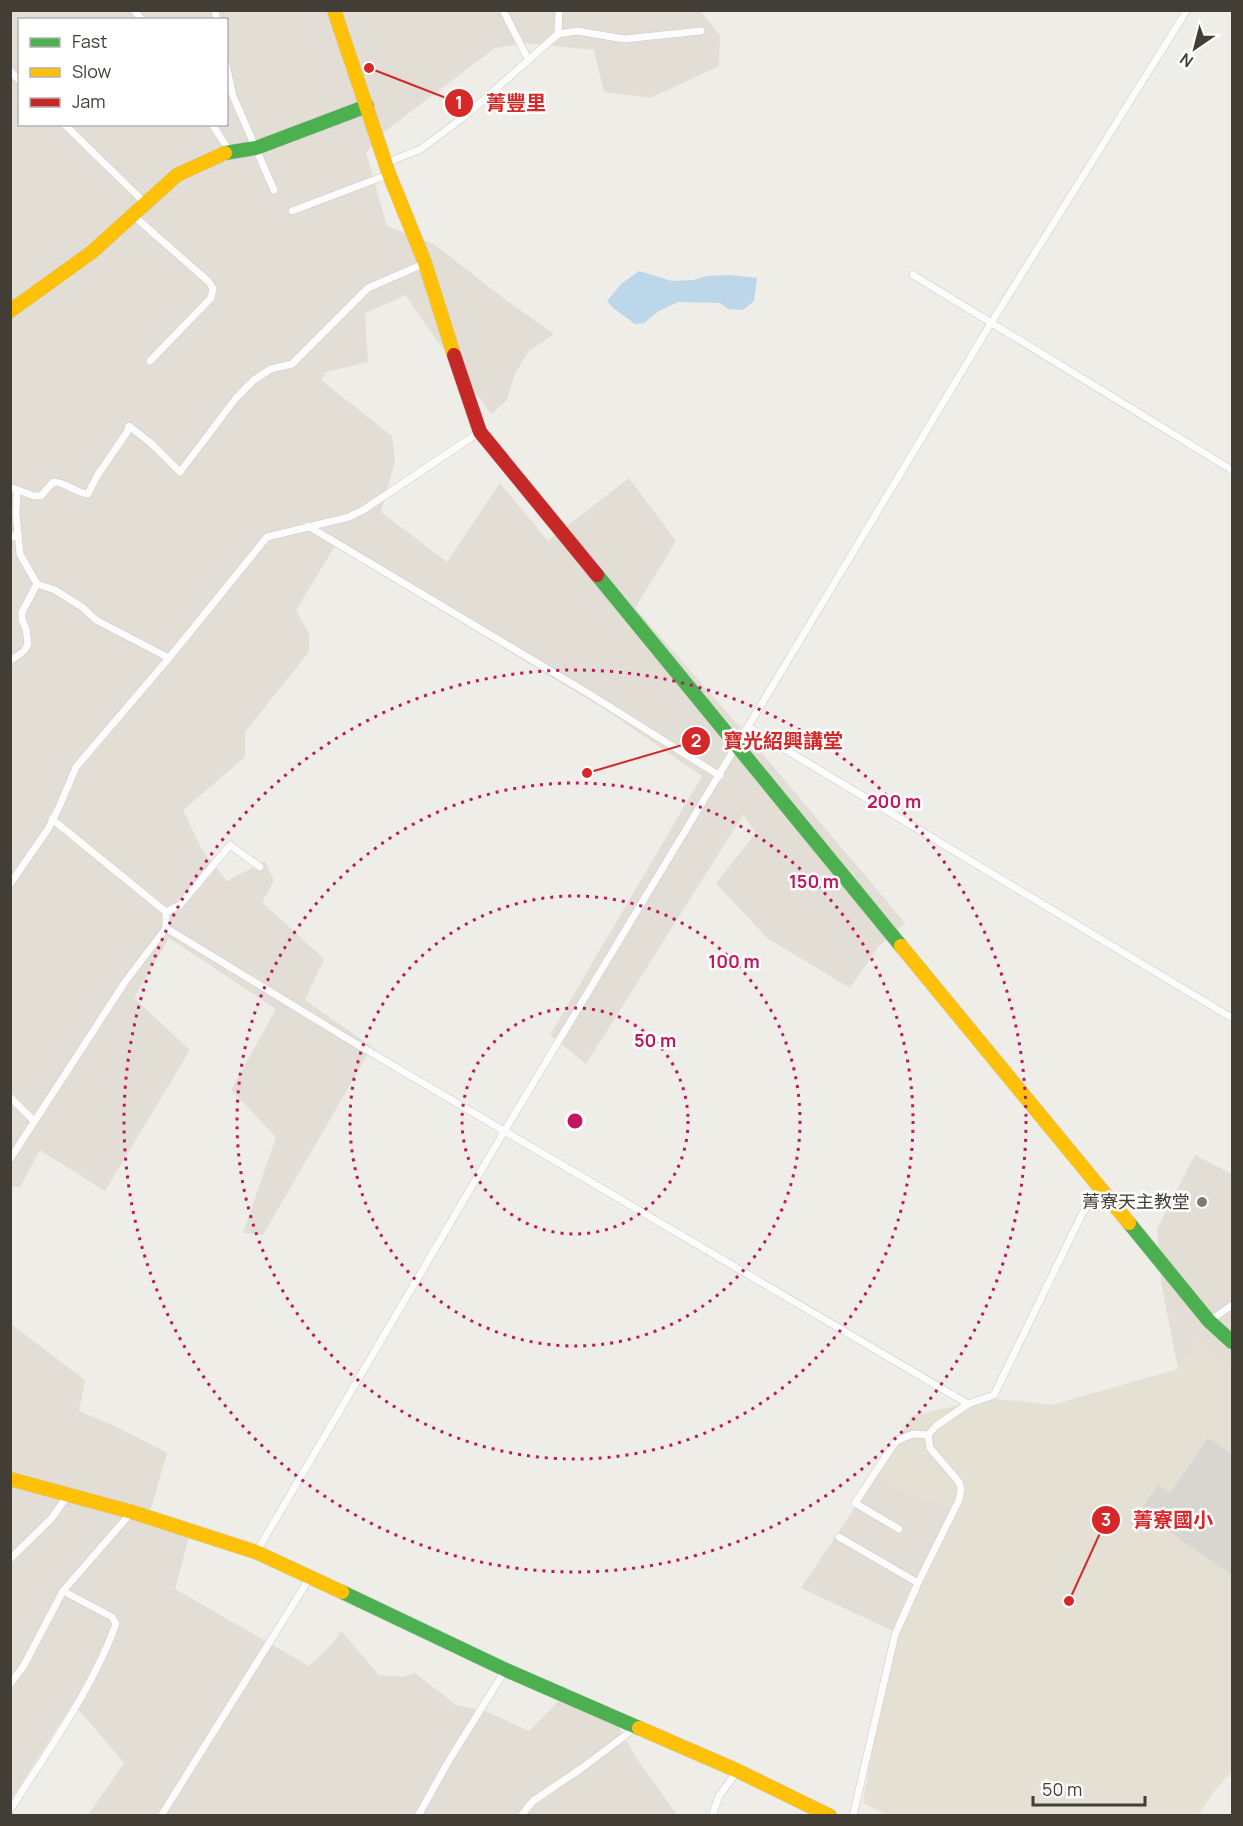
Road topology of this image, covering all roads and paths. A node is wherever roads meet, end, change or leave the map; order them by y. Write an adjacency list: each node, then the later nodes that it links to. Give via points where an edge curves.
1 (334, 10): 9 (street)
2 (503, 10): 7 (lane)
3 (559, 10): 6 (lane)
4 (1187, 10): 22 (lane)
5 (700, 31): 6 (lane, via 624,39 577,31)
6 (558, 34): 7 (lane)
7 (528, 59): 14 (lane, via 465,116)
8 (228, 73): 12 (lane, via 233,96)
9 (367, 106): 12 (street); 14 (street)
10 (66, 126): 16 (lane)
11 (213, 126): 13 (lane)
12 (256, 148): 13 (street); 15 (lane)
13 (229, 151): 16 (street, via 177,175)
14 (387, 169): 17 (lane); 19 (street)
15 (274, 190)
16 (146, 204): 18 (street)
17 (292, 211)
18 (134, 215): 21 (street, via 92,252); 23 (lane, via 213,289 211,298)
19 (425, 263): 24 (street); 26 (lane, via 368,288 292,364 271,369 254,380 180,472 129,426 88,494 61,482 53,483 41,496)
20 (913, 275): 22 (lane)
21 (10, 311)
22 (991, 323): 25 (lane); 33 (lane)
23 (150, 361)
24 (480, 432): 27 (lane, via 365,509 349,517); 34 (street)
25 (1233, 470)
26 (14, 489): 28 (lane)
27 (308, 526): 31 (lane, via 267,537); 35 (lane)
28 (18, 534): 29 (lane); 30 (lane, via 20,554)
29 (10, 538)
30 (37, 584): 31 (lane, via 55,590 96,620); 32 (lane, via 22,612 28,644)
31 (169, 658): 36 (lane, via 76,767)
32 (10, 661)
33 (748, 727): 34 (lane); 41 (lane)
34 (736, 746): 35 (lane); 46 (street)
35 (720, 776): 44 (lane)
36 (52, 819): 38 (lane); 39 (lane)
37 (260, 867): 39 (lane, via 230,845 180,905)
38 (10, 884)
39 (166, 912): 40 (lane)
40 (166, 928): 43 (lane, via 125,982); 44 (lane)
41 (1233, 1018)
42 (10, 1096): 43 (lane)
43 (34, 1121): 45 (lane)
44 (505, 1130): 50 (lane); 57 (lane)
45 (10, 1159)
46 (1100, 1189): 48 (street); 50 (lane, via 1082,1214 994,1395)
47 (1233, 1305): 48 (lane)
48 (1209, 1321): 49 (street)
49 (1233, 1342)
50 (968, 1404): 51 (lane)
51 (928, 1435): 55 (lane, via 913,1434 896,1441 855,1503); 60 (lane, via 930,1448 962,1489)
52 (10, 1479): 53 (street)
53 (68, 1496): 54 (street); 58 (lane, via 51,1519)
54 (132, 1512): 57 (street); 61 (lane)
55 (899, 1528)
56 (839, 1537): 60 (lane)
57 (256, 1552): 59 (street)
58 (10, 1559)
59 (310, 1577): 62 (street); 67 (lane)
60 (918, 1583): 72 (lane, via 896,1635)
61 (63, 1591): 63 (lane); 66 (lane, via 112,1617 116,1624 80,1699)
62 (506, 1670): 64 (street); 68 (lane)
63 (10, 1684)
64 (637, 1727): 65 (street); 69 (lane, via 533,1802)
65 (738, 1771): 70 (lane, via 719,1796); 71 (street)
66 (10, 1810)
67 (161, 1815)
68 (418, 1815)
69 (521, 1815)
70 (712, 1815)
71 (830, 1815)
72 (853, 1815)

